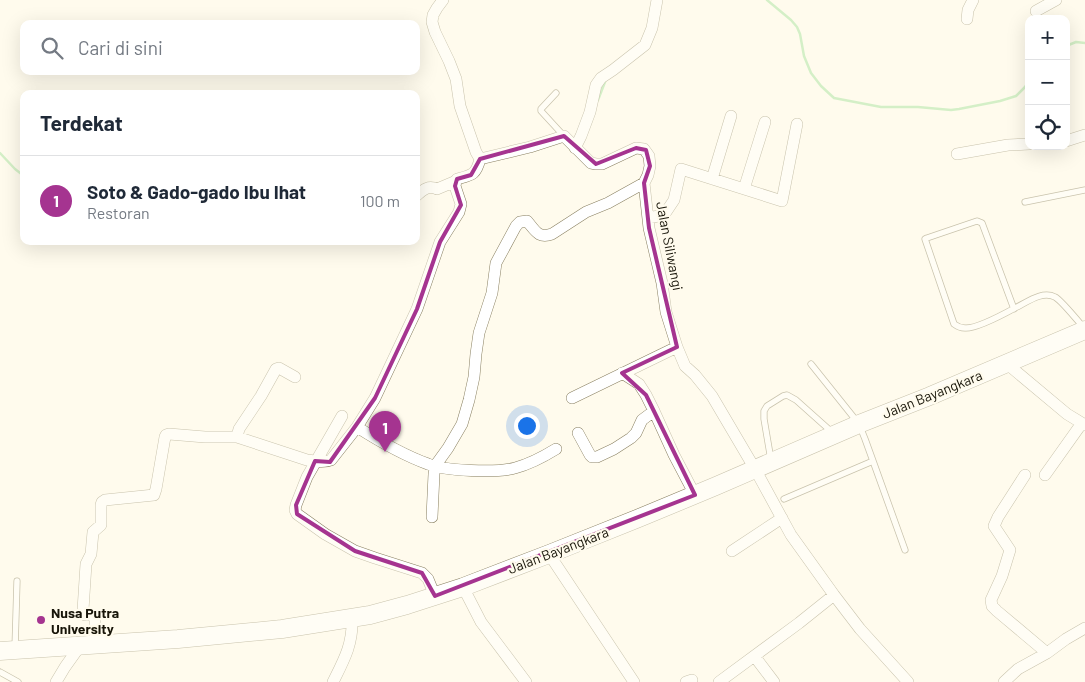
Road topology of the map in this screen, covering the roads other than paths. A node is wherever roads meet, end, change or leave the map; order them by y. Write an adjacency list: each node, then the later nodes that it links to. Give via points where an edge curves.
1 (443, 0): 17 (street, via 432,22 456,79 460,106)
2 (657, 0): 15 (street, via 645,45 596,85 590,112)
3 (973, 0): 6 (street)
4 (1056, 0): 5 (street)
5 (1036, 11)
6 (967, 19)
7 (556, 93): 12 (lane, via 541,111)
8 (730, 116): 18 (street)
9 (765, 122): 21 (street)
10 (797, 124): 21 (street, via 782,201)
11 (1085, 135): 13 (street)
12 (564, 136): 15 (street, Jalan Siliwangi); 17 (street)
13 (1070, 139)
14 (1025, 144): 16 (street)
15 (575, 148): 20 (street, Jalan Siliwangi, via 596,164 636,148 644,149 650,166)
16 (957, 154)
17 (479, 158): 19 (street, via 478,168 473,174)
18 (712, 179): 21 (street); 25 (street, via 681,169 674,200 664,215)
19 (456, 181): 23 (street, via 431,187); 38 (street, via 460,210 440,242 417,309 375,398)
20 (644, 183): 25 (street, Jalan Siliwangi); 46 (street, via 586,212 552,234 538,234 527,221 516,226 496,263 462,424)
21 (744, 189)
22 (1085, 190): 24 (lane)
23 (420, 194)
24 (1025, 202)
25 (648, 218): 28 (street, Jalan Siliwangi, via 666,312)
26 (1014, 309): 26 (lane, via 982,223 974,222 925,239 954,324 974,327); 27 (lane, via 1038,296 1056,297)
27 (1085, 330): 29 (highway, Jalan Bayangkara)
28 (677, 347): 31 (street); 47 (street, Jalan Siliwangi, via 685,366 712,396)
29 (1006, 363): 36 (highway, Jalan Bayangkara); 37 (street, via 1067,414)
30 (811, 364): 36 (lane)
31 (622, 374): 33 (street); 34 (street, via 639,384)
32 (295, 377): 41 (street, via 276,369)
33 (572, 398)
34 (654, 411): 39 (street, via 642,420 634,435 597,457 590,455); 50 (street)
35 (342, 416): 43 (street)
36 (858, 424): 40 (highway, Jalan Bayangkara); 44 (lane)
37 (1084, 424): 49 (street)
38 (357, 427): 43 (street, via 331,460); 46 (street, via 378,441)
39 (578, 433)
40 (835, 435): 45 (highway, Jalan Bayangkara); 45 (lane, via 796,400 783,396 764,411)
41 (237, 437): 43 (street); 63 (street, via 167,434 154,494 102,502 101,525 93,532 87,562 83,610 85,615 95,617)
42 (556, 449): 46 (street, via 538,460 512,469)
43 (315, 461): 60 (street, via 296,505 297,514 355,551 422,573)
44 (872, 461): 51 (lane); 54 (lane)
45 (771, 462): 47 (highway, Jalan Bayangkara)
46 (436, 466): 52 (street)
47 (754, 469): 50 (highway, Jalan Bayangkara); 53 (street, Jalan Siliwangi)
48 (1025, 475): 65 (street, via 994,524 1010,550 991,604)
49 (1045, 475)
50 (695, 495): 56 (highway, Jalan Bayangkara)
51 (784, 499)
52 (432, 517)
53 (782, 518): 55 (street); 59 (street, Jalan Siliwangi)
54 (906, 550)
55 (732, 551)
56 (550, 554): 58 (highway, Jalan Bayangkara); 72 (street)
57 (17, 581): 64 (lane)
58 (463, 587): 60 (highway, Jalan Bayangkara); 71 (street, via 481,622)
59 (834, 595): 66 (street); 75 (street, Jalan Siliwangi)
60 (435, 596): 61 (highway, Jalan Bayangkara)
61 (352, 619): 63 (highway, Jalan Bayangkara); 70 (street, via 350,644)
62 (1085, 628): 65 (street)
63 (88, 646): 64 (highway, Jalan Bayangkara); 69 (street, via 65,667)
64 (7, 651)
65 (1047, 653): 76 (street)
66 (755, 656): 73 (street); 74 (street)
67 (0, 672): 68 (lane)
68 (18, 682)
69 (56, 682)
70 (333, 682)
71 (526, 682)
72 (634, 682)
73 (719, 682)
74 (774, 682)
75 (908, 682)
76 (1004, 682)

